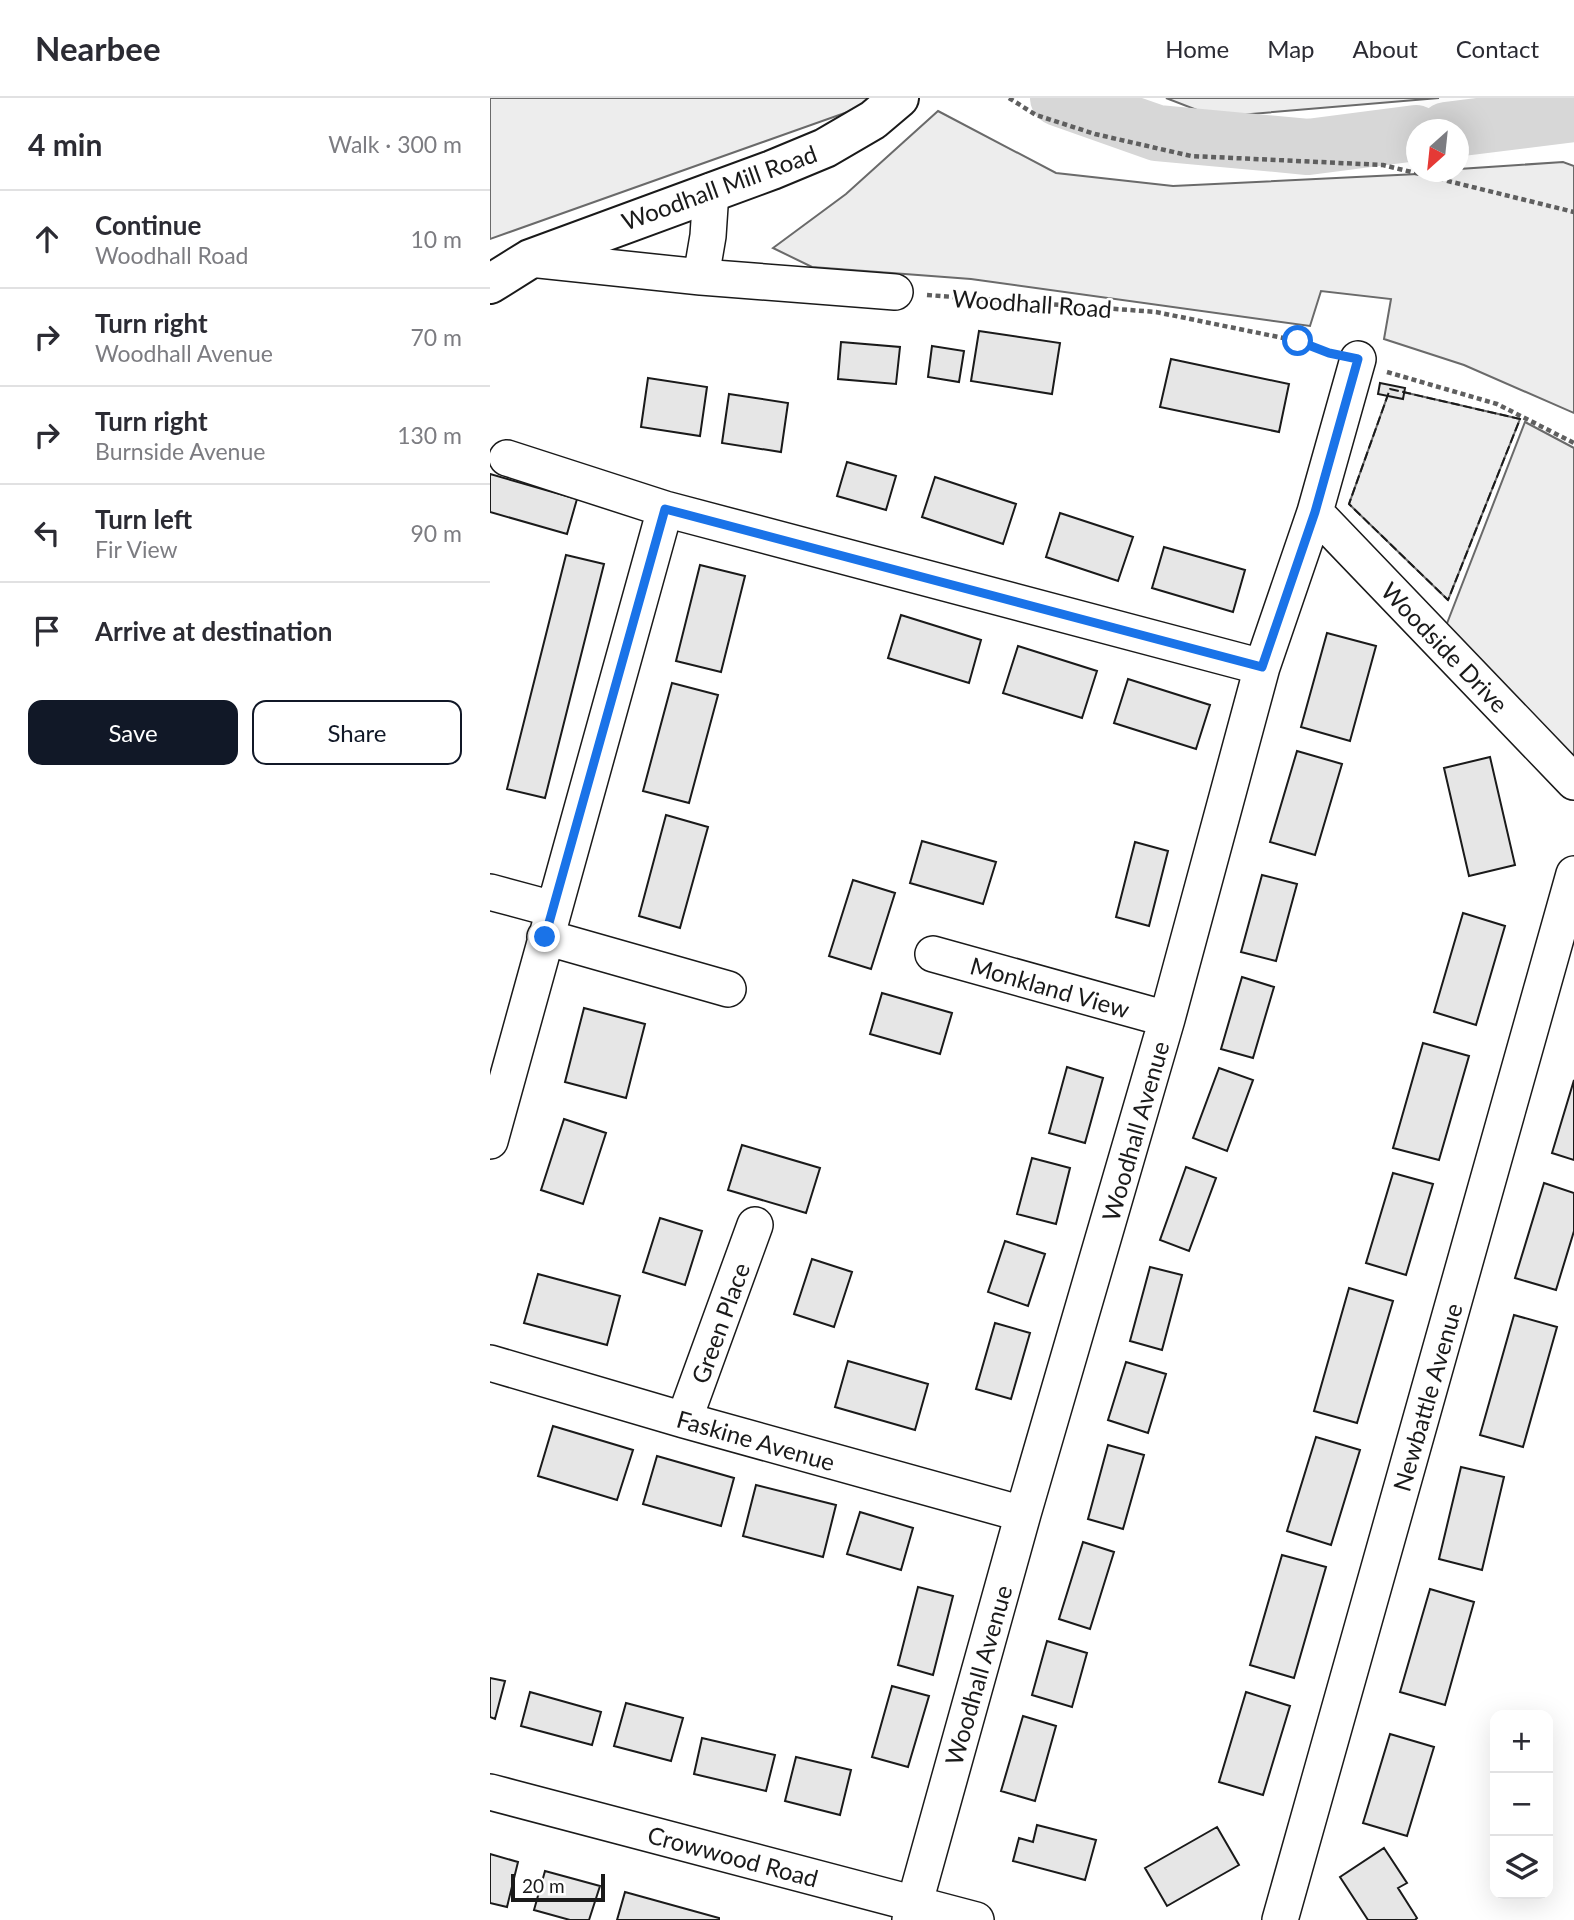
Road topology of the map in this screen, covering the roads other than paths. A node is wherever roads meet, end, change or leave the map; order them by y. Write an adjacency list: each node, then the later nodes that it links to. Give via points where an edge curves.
1 (899, 98): 2 (main road, Woodhall Mill Road, via 873,120 825,148)
2 (711, 191): 3 (main road, Woodhall Mill Road); 4 (street)
3 (530, 259): 4 (street); 5 (main road, Woodhall Mill Road)
4 (701, 278): 6 (street)
5 (490, 284)
6 (895, 292)
7 (1358, 359): 10 (street, Woodhall Avenue)
8 (507, 458): 9 (street)
9 (665, 509): 11 (street); 15 (street)
10 (1315, 512): 11 (street, Woodhall Avenue); 12 (street, Woodside Drive)
11 (1262, 667): 18 (street, Woodhall Avenue)
12 (1574, 782)
13 (1574, 874): 27 (street, Newbattle Avenue)
14 (490, 892): 15 (street)
15 (549, 923): 17 (street); 19 (street)
16 (933, 954): 18 (street, Monkland View)
17 (728, 989)
18 (1167, 1019): 23 (street, Woodhall Avenue)
19 (490, 1141)
20 (755, 1225): 22 (street, Green Place)
21 (490, 1363): 22 (street, Faskine Avenue)
22 (684, 1420): 23 (street, Faskine Avenue)
23 (1023, 1514): 25 (street, Woodhall Avenue)
24 (490, 1792): 25 (street, Crowwood Road)
25 (912, 1912): 26 (street, Crowwood Road)
26 (976, 1920)
27 (1280, 1920)

